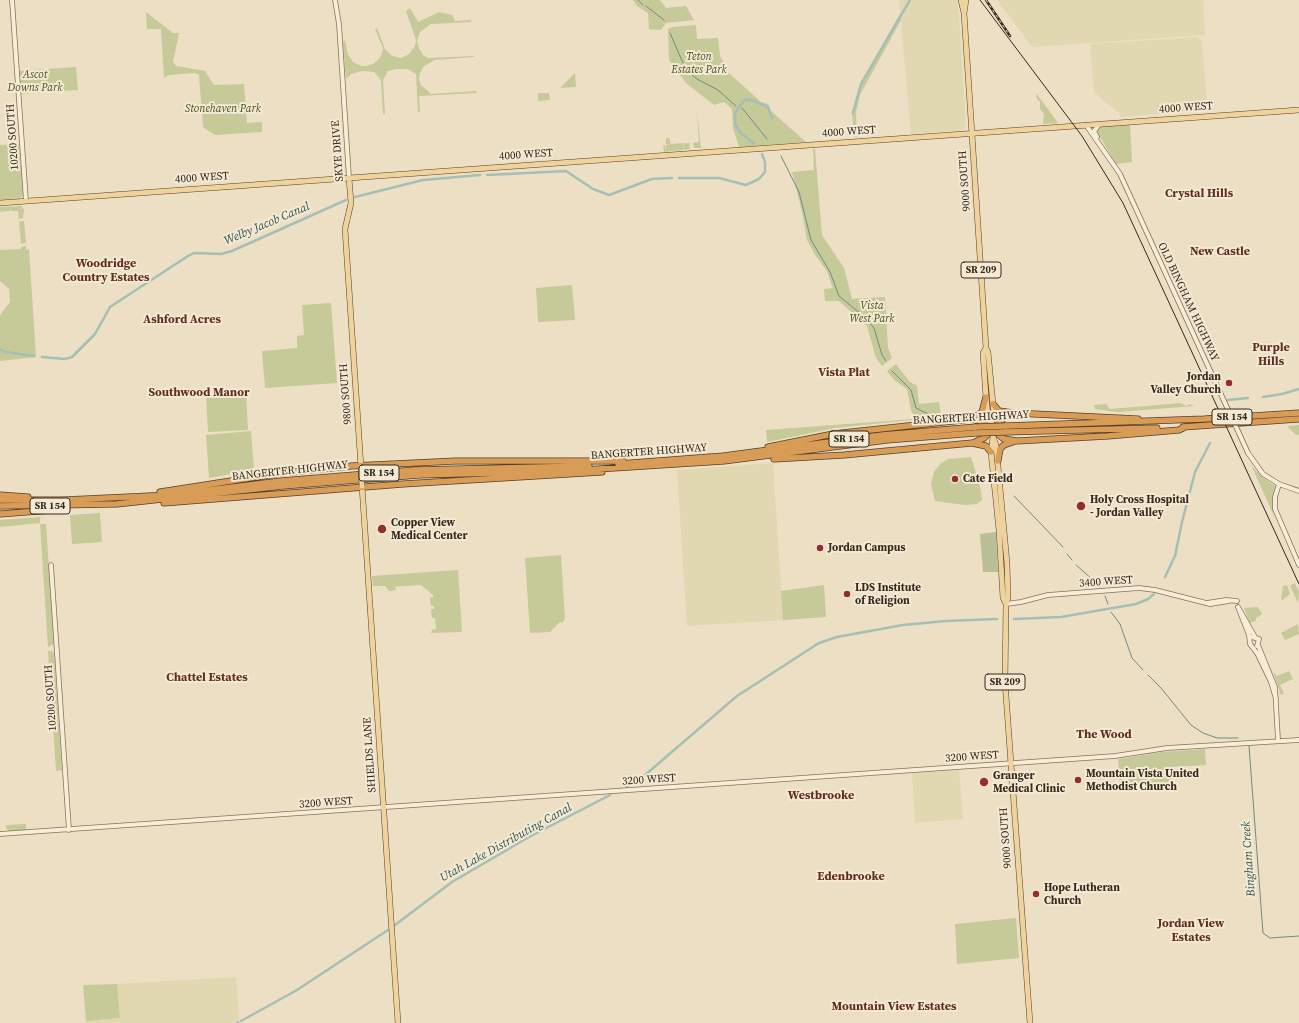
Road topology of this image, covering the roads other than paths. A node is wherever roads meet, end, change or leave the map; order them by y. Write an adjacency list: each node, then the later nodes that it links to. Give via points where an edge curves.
1 (12, 0): 12 (street, 10200 SOUTH)
2 (335, 0): 11 (street, SKYE DRIVE, via 339,24)
3 (961, 0): 5 (main road, 9000 SOUTH / SR 209)
4 (966, 0): 5 (main road, 9000 SOUTH / SR 209)
5 (964, 13): 9 (main road, 9000 SOUTH / SR 209)
6 (1299, 110): 7 (main road, 4000 WEST)
7 (1100, 124): 8 (main road, 4000 WEST); 10 (street, via 1094,131)
8 (1086, 125): 9 (main road, 4000 WEST); 10 (street, OLD BINGHAM HIGHWAY)
9 (972, 133): 11 (main road, 4000 WEST); 15 (main road, 9000 SOUTH / SR 209)
10 (1104, 150): 34 (street, OLD BINGHAM HIGHWAY, bridge, via 1122,178 1255,464)
11 (349, 178): 12 (main road, 4000 WEST); 14 (main road, SKYE DRIVE, via 351,205 345,229)
12 (26, 201): 13 (main road, 4000 WEST)
13 (0, 203)
14 (350, 300): 33 (main road, 9800 SOUTH)
15 (986, 348): 16 (main road, 9000 SOUTH / SR 209, via 983,353); 17 (main road, 9000 SOUTH / SR 209)
16 (986, 397): 22 (highway, via 980,414); 23 (main road, 9000 SOUTH / SR 209)
17 (993, 404): 19 (highway, via 999,410); 23 (main road, 9000 SOUTH / SR 209)
18 (1299, 412): 21 (highway, BANGERTER HIGHWAY / SR 154)
19 (1014, 413): 21 (highway, via 1114,416); 23 (highway)
20 (1299, 419): 24 (highway, BANGERTER HIGHWAY / SR 154)
21 (1164, 421): 25 (highway, BANGERTER HIGHWAY / SR 154)
22 (949, 422): 23 (highway, via 977,419); 30 (highway, via 833,434)
23 (992, 426): 26 (main road, 9000 SOUTH / SR 209); 27 (highway, via 1004,439); 28 (highway, via 984,438)
24 (1185, 427): 25 (highway, BANGERTER HIGHWAY / SR 154); 27 (highway, via 1179,430 1108,436)
25 (1005, 429): 30 (highway, BANGERTER HIGHWAY / SR 154, bridge)
26 (993, 437): 29 (main road, 9000 SOUTH / SR 209); 31 (main road, 9000 SOUTH / SR 209)
27 (1017, 440): 31 (highway, via 1002,447)
28 (972, 443): 29 (highway, via 986,446); 30 (highway, via 844,455)
29 (991, 452): 46 (main road, 9000 SOUTH / SR 209, via 1003,598)
30 (723, 458): 32 (highway, BANGERTER HIGHWAY / SR 154)
31 (998, 461): 46 (main road, 9000 SOUTH / SR 209, via 1007,578)
32 (659, 463): 33 (highway, via 466,460); 35 (highway, via 584,474); 39 (highway, BANGERTER HIGHWAY / SR 154, via 567,471 419,475)
33 (361, 466): 35 (main road, 9800 SOUTH, bridge); 39 (highway, via 268,474)
34 (1279, 484): 36 (street, OLD BINGHAM HIGHWAY); 44 (street, via 1274,500 1276,512)
35 (362, 486): 39 (highway, via 189,502); 55 (main road, SHIELDS LANE)
36 (1299, 492)
37 (0, 494): 40 (highway)
38 (0, 500): 40 (highway, BANGERTER HIGHWAY / SR 154)
39 (131, 500): 40 (highway, BANGERTER HIGHWAY / SR 154)
40 (100, 502): 41 (highway, BANGERTER HIGHWAY / SR 154); 42 (highway)
41 (0, 506)
42 (0, 514)
43 (52, 565): 56 (street, 10200 SOUTH)
44 (1299, 565)
45 (1238, 601): 46 (street, 3400 WEST, via 1207,603 1139,588 1046,595)
46 (1006, 604): 54 (main road, 9000 SOUTH / SR 209, via 1005,670)
47 (1255, 637): 48 (street); 48 (street, via 1238,606); 49 (street, via 1259,641)
48 (1250, 639): 50 (street)
49 (1258, 645): 50 (street); 51 (street, via 1275,684)
50 (1253, 647): 51 (street)
51 (1276, 699): 52 (street)
52 (1278, 740): 53 (street, 3200 WEST); 54 (street, 3200 WEST)
53 (1299, 740)
54 (1011, 763): 55 (street, 3200 WEST); 59 (main road, 9000 SOUTH / SR 209)
55 (383, 808): 56 (street, 3200 WEST); 58 (main road, SHIELDS LANE)
56 (69, 830): 57 (street, 3200 WEST)
57 (0, 834)
58 (398, 1023)
59 (1030, 1023)

